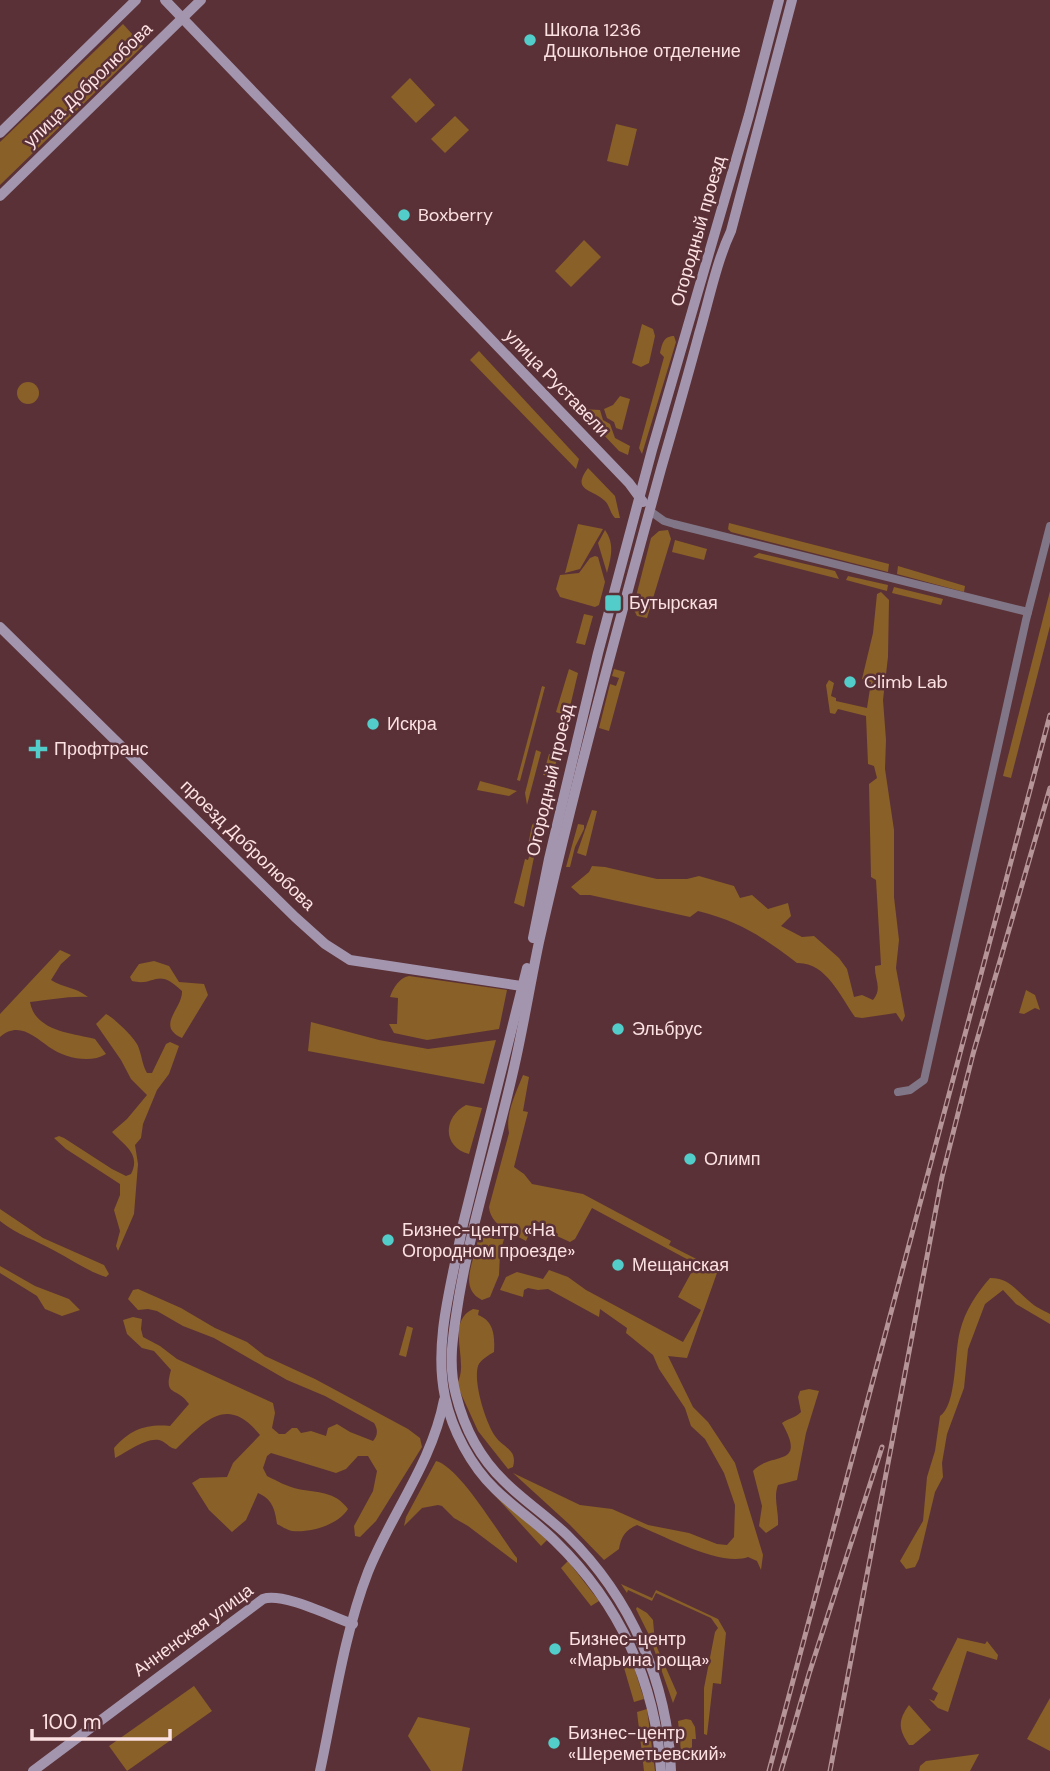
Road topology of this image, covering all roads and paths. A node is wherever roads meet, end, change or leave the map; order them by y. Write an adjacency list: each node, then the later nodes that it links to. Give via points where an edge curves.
1 (136, 0): 7 (main road, улица Добролюбова)
2 (165, 0): 6 (main road, улица Руставели)
3 (201, 0): 6 (main road, улица Добролюбова)
4 (779, 0): 9 (main road, Огородный проезд)
5 (792, 0): 10 (main road, Огородный проезд)
6 (182, 18): 8 (main road, улица Добролюбова); 9 (main road, улица Руставели)
7 (0, 133)
8 (0, 196)
9 (640, 498): 10 (main road, улица Руставели); 14 (main road, Огородный проезд, via 549,859)
10 (650, 511): 12 (street, улица Руставели, via 674,524); 14 (main road, Огородный проезд)
11 (1050, 526): 12 (street)
12 (1028, 611): 15 (street, via 925,1080)
13 (0, 627): 14 (main road, проезд Добролюбова, via 338,953 362,963)
14 (527, 987): 16 (main road, Огородный проезд, via 513,1074 464,1268); 17 (main road, Огородный проезд, via 463,1224 443,1341)
15 (898, 1092)
16 (452, 1363): 17 (main road); 18 (main road, Огородный проезд)
17 (445, 1398): 18 (main road, Огородный проезд); 19 (main road)
18 (462, 1434): 19 (main road, via 447,1429); 23 (main road, Огородный проезд, via 482,1474 554,1540 615,1614 651,1702); 24 (main road, Огородный проезд, via 504,1481 563,1531 615,1592 640,1638 666,1716)
19 (434, 1438): 20 (main road, via 379,1546)
20 (353, 1624): 21 (main road, Анненская улица, via 284,1599 263,1599); 22 (main road)
21 (33, 1771)
22 (320, 1771)
23 (661, 1771)
24 (671, 1771)

